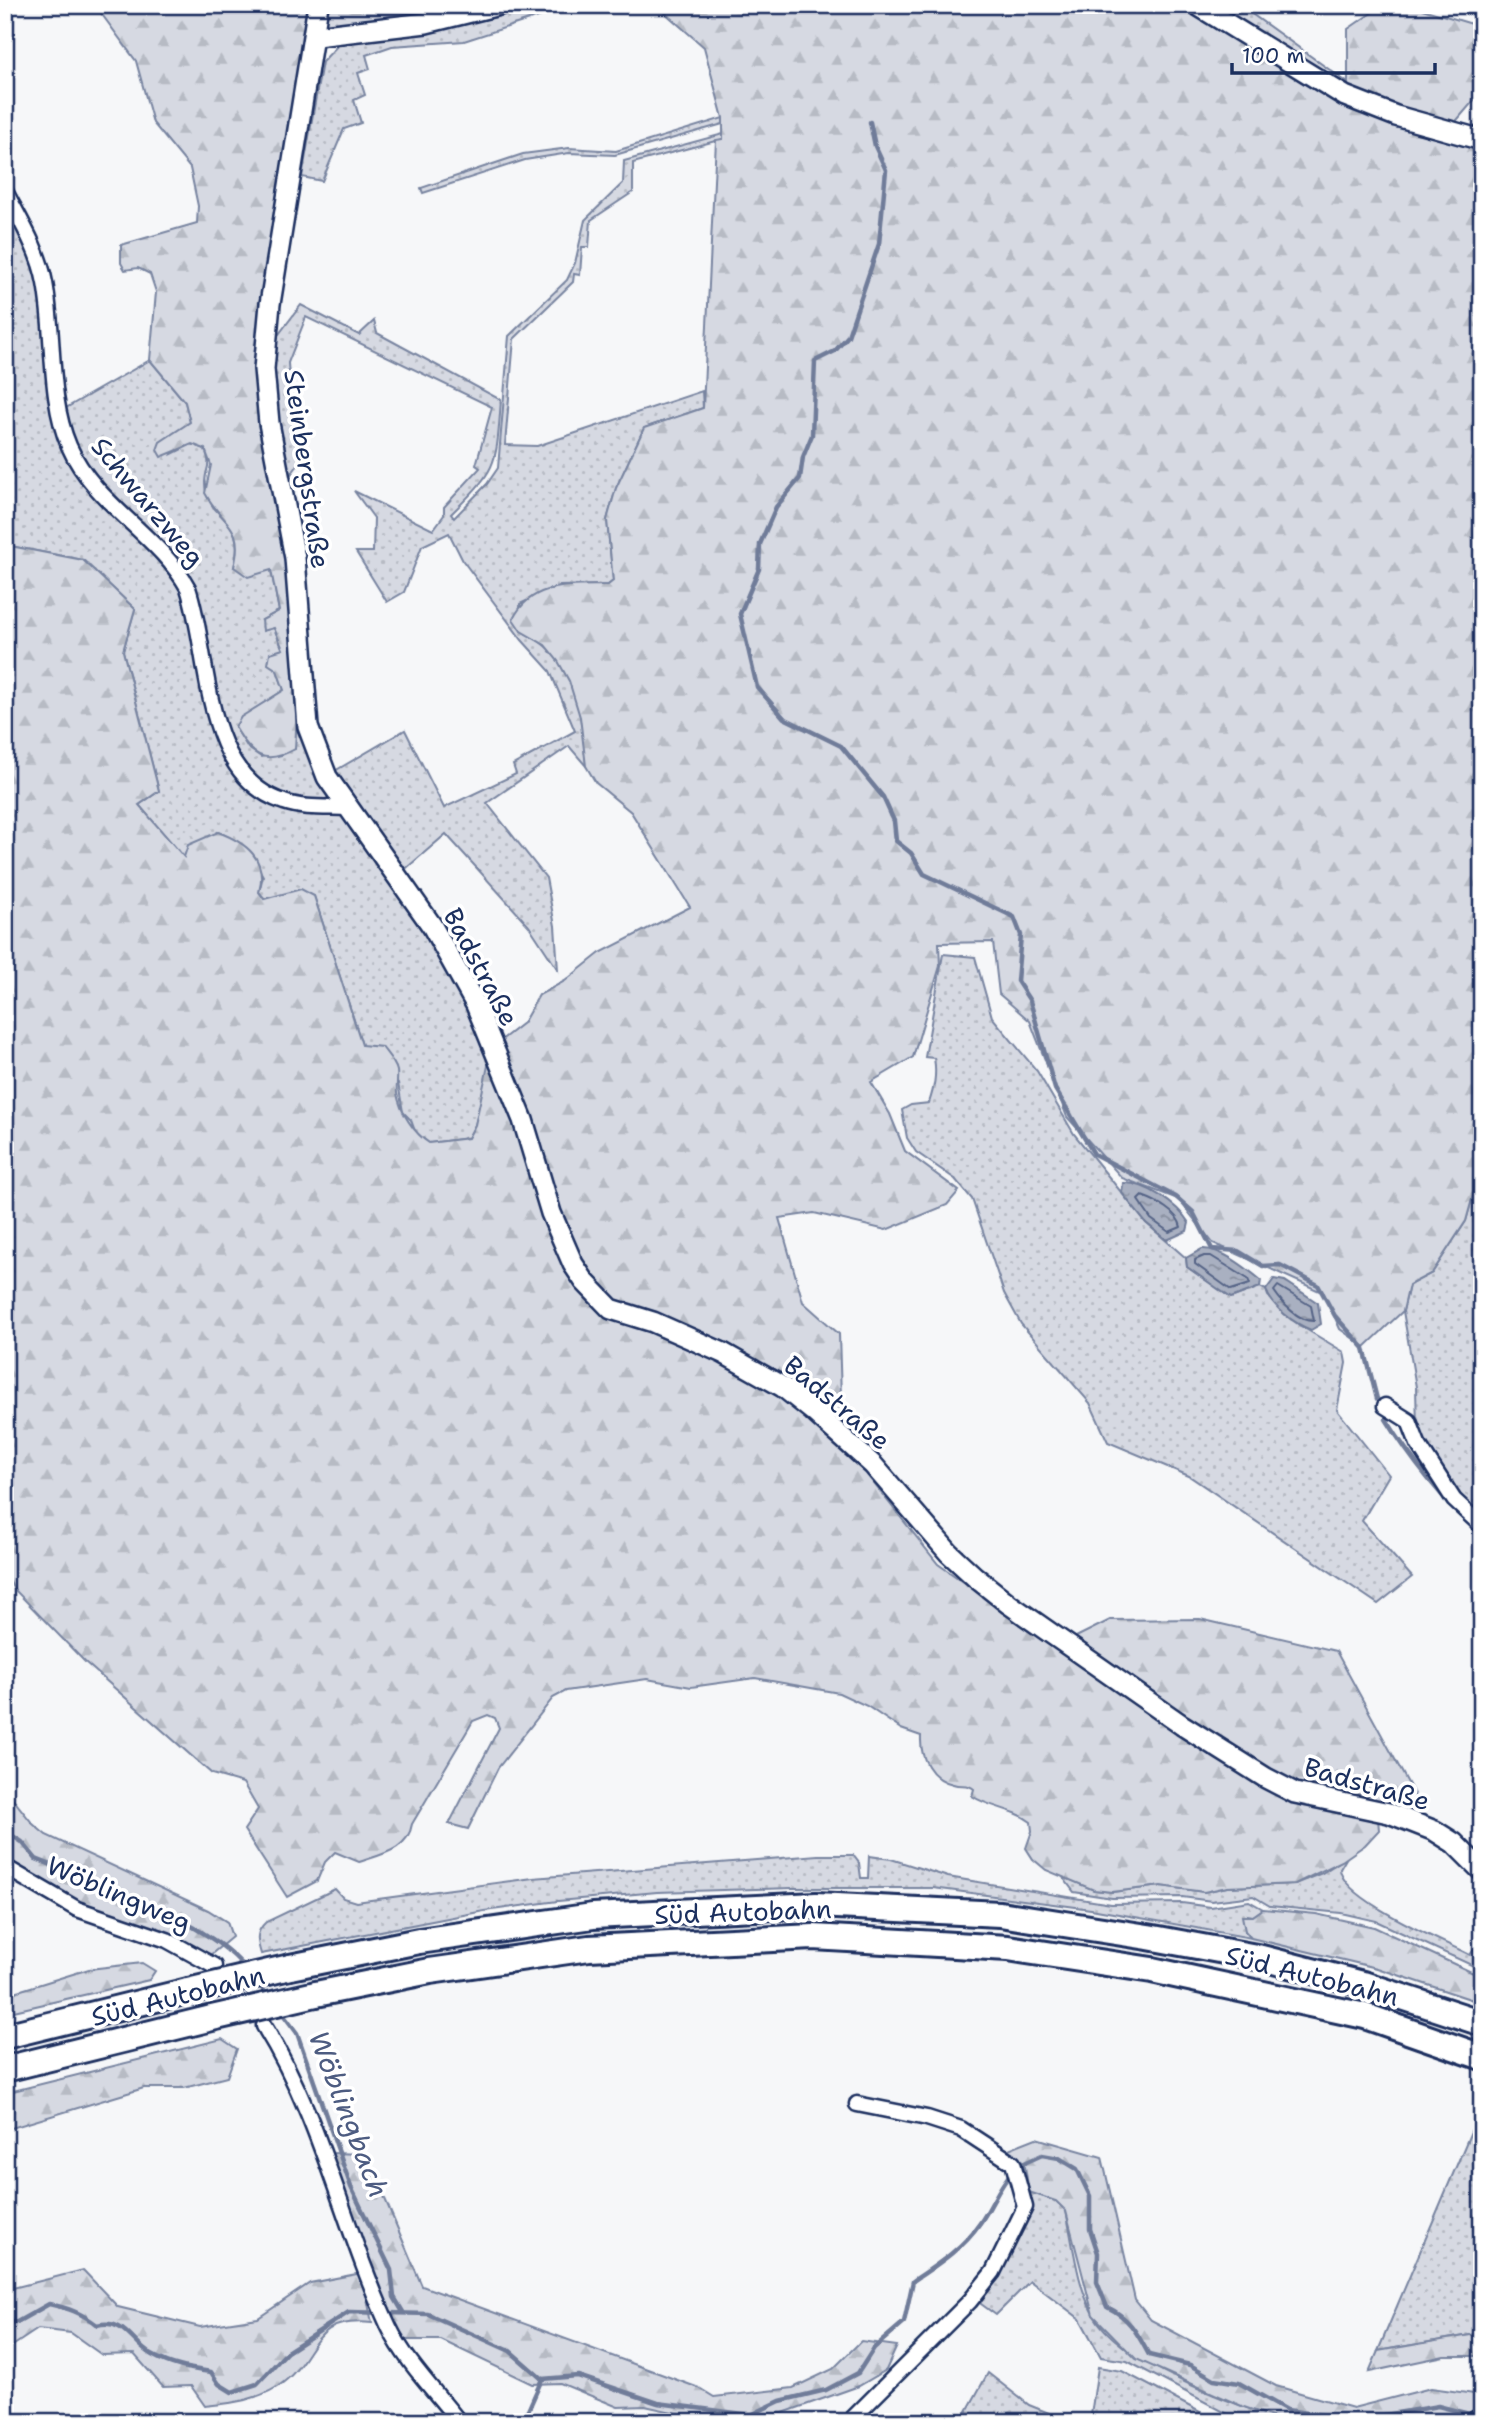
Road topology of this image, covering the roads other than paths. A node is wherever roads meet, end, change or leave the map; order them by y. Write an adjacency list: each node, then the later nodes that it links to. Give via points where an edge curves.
1 (318, 5): 4 (street, Steinbergstraße)
2 (499, 5): 4 (street, via 426,23)
3 (1197, 5): 5 (street, via 1345,96)
4 (316, 36): 7 (street, Steinbergstraße, via 270,304 264,387 295,558 308,727 320,765)
5 (1482, 140)
6 (5, 191): 7 (street, Schwarzweg, via 34,247 45,281 69,445 88,475 175,568 188,588 223,743 248,778 283,802)
7 (348, 808): 11 (street, Badstraße, via 461,974 523,1120 563,1243 585,1282 611,1310 653,1322 723,1353 783,1387 873,1465 975,1577 1194,1733 1295,1793 1390,1813 1435,1830)
8 (1385, 1406): 9 (street, via 1409,1421 1418,1444 1454,1500)
9 (1482, 1527)
10 (5, 1867): 12 (street, Wöblingweg, via 77,1909 167,1940)
11 (1482, 1871)
12 (214, 1966)
13 (1482, 2023): 15 (highway, Süd Autobahn, bridge, via 1262,1958 1148,1937 1000,1914 829,1906 593,1916 418,1941)
14 (264, 2026): 20 (street, via 286,2061 386,2320 401,2347)
15 (5, 2036)
16 (1482, 2057): 17 (highway, Süd Autobahn, bridge, via 1366,2016 1152,1970 1008,1948 813,1937 589,1948 430,1971 316,1993)
17 (5, 2068)
18 (857, 2104): 21 (street, via 961,2129 1016,2168 1025,2207 993,2272 970,2301)
19 (1482, 2417): 22 (street)
20 (459, 2422)
21 (849, 2422)
22 (1475, 2422)

